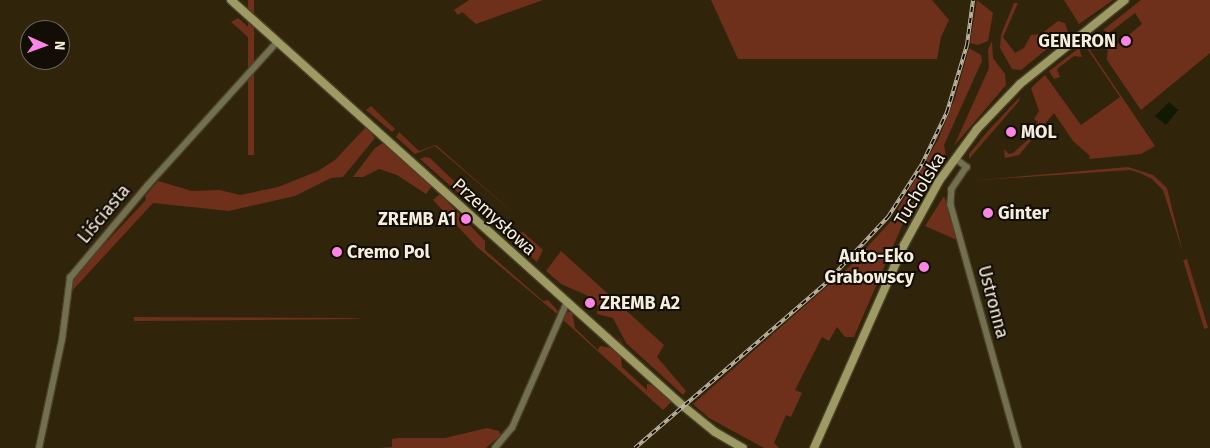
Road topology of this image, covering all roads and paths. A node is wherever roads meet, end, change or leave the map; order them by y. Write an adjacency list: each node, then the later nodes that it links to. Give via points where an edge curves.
1 (231, 0): 3 (street, Przemysłowa)
2 (1126, 0): 4 (street, Tucholska, via 1030,74 993,111)
3 (277, 42): 5 (street, Przemysłowa); 6 (street, Liściasta, via 70,278 62,340)
4 (955, 158): 9 (street, Tucholska, via 912,227); 10 (street, Ustronna, via 967,167 952,189 951,205)
5 (567, 302): 7 (street, via 512,428); 8 (street, Przemysłowa, via 700,421)
6 (39, 448)
7 (494, 448)
8 (743, 448)
9 (814, 448)
10 (1019, 448)

